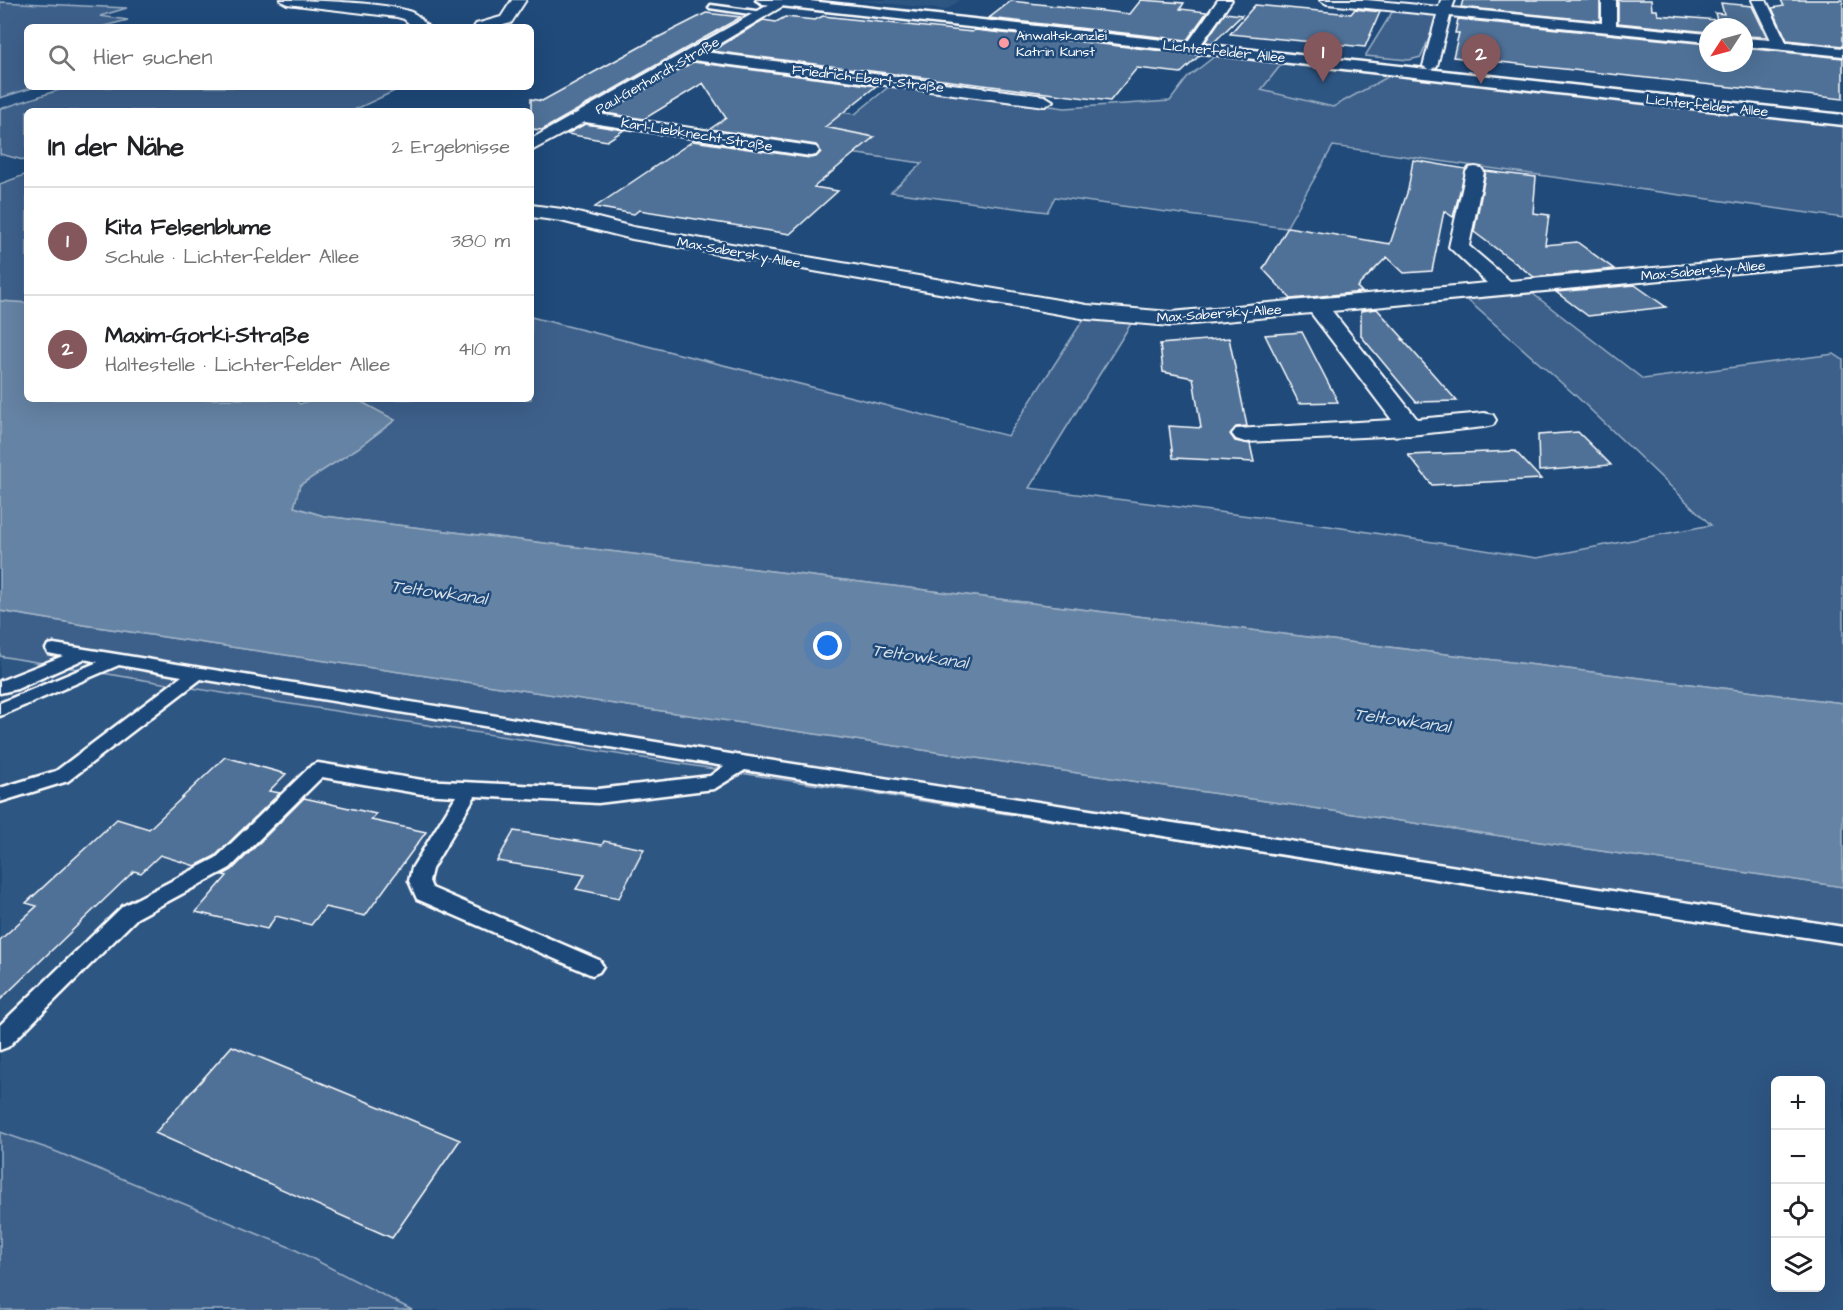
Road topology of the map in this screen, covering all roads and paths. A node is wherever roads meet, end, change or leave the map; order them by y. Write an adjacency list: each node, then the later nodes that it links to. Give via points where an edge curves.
1 (287, 0): 12 (street, via 398,13)
2 (519, 0): 13 (street, via 506,20)
3 (833, 0): 17 (main road, Lichterfelder Allee)
4 (1225, 0): 17 (street)
5 (1327, 0): 9 (street)
6 (1609, 0): 14 (street)
7 (1759, 0): 18 (street)
8 (785, 1): 11 (main road, Lichterfelder Allee); 17 (main road, Lichterfelder Allee)
9 (1447, 6): 14 (street); 21 (street)
10 (711, 7): 11 (lane)
11 (763, 7): 20 (street, Paul-Gerhardt-Straße)
12 (418, 24)
13 (492, 24)
14 (1609, 28): 15 (street)
15 (1699, 37)
16 (1753, 43): 18 (street)
17 (1194, 44): 21 (main road, Lichterfelder Allee); 25 (main road, Lichterfelder Allee)
18 (1780, 45): 19 (street)
19 (1843, 52)
20 (692, 55): 22 (street, Friedrich-Ebert-Straße); 24 (street, Paul-Gerhardt-Straße)
21 (1430, 66): 23 (main road, Lichterfelder Allee)
22 (1045, 101)
23 (1843, 112)
24 (584, 117): 26 (street, Paul-Gerhardt-Straße); 27 (street, Karl-Liebknecht-Straße)
25 (1843, 120)
26 (534, 144)
27 (810, 152)
28 (1474, 172): 31 (street, via 1459,247)
29 (534, 212): 32 (street, Max-Sabersky-Allee, via 1087,312 1171,319)
30 (1843, 257): 31 (street, Max-Sabersky-Allee)
31 (1506, 289): 32 (street, Max-Sabersky-Allee)
32 (1316, 304): 34 (street)
33 (1484, 420): 34 (street)
34 (1410, 427): 35 (street)
35 (1245, 434)
36 (54, 649): 37 (lane)
37 (79, 655): 38 (lane); 40 (lane)
38 (118, 660): 39 (lane); 41 (lane)
39 (196, 674): 42 (lane); 44 (lane, via 62,776)
40 (0, 687)
41 (0, 710)
42 (742, 763): 43 (lane, via 714,782 598,796); 45 (lane)
43 (469, 790): 46 (lane, via 422,868 419,881 424,893); 47 (lane, via 422,787 318,770 223,863 130,912)
44 (0, 795)
45 (1843, 935)
46 (592, 966)
47 (0, 1040)

